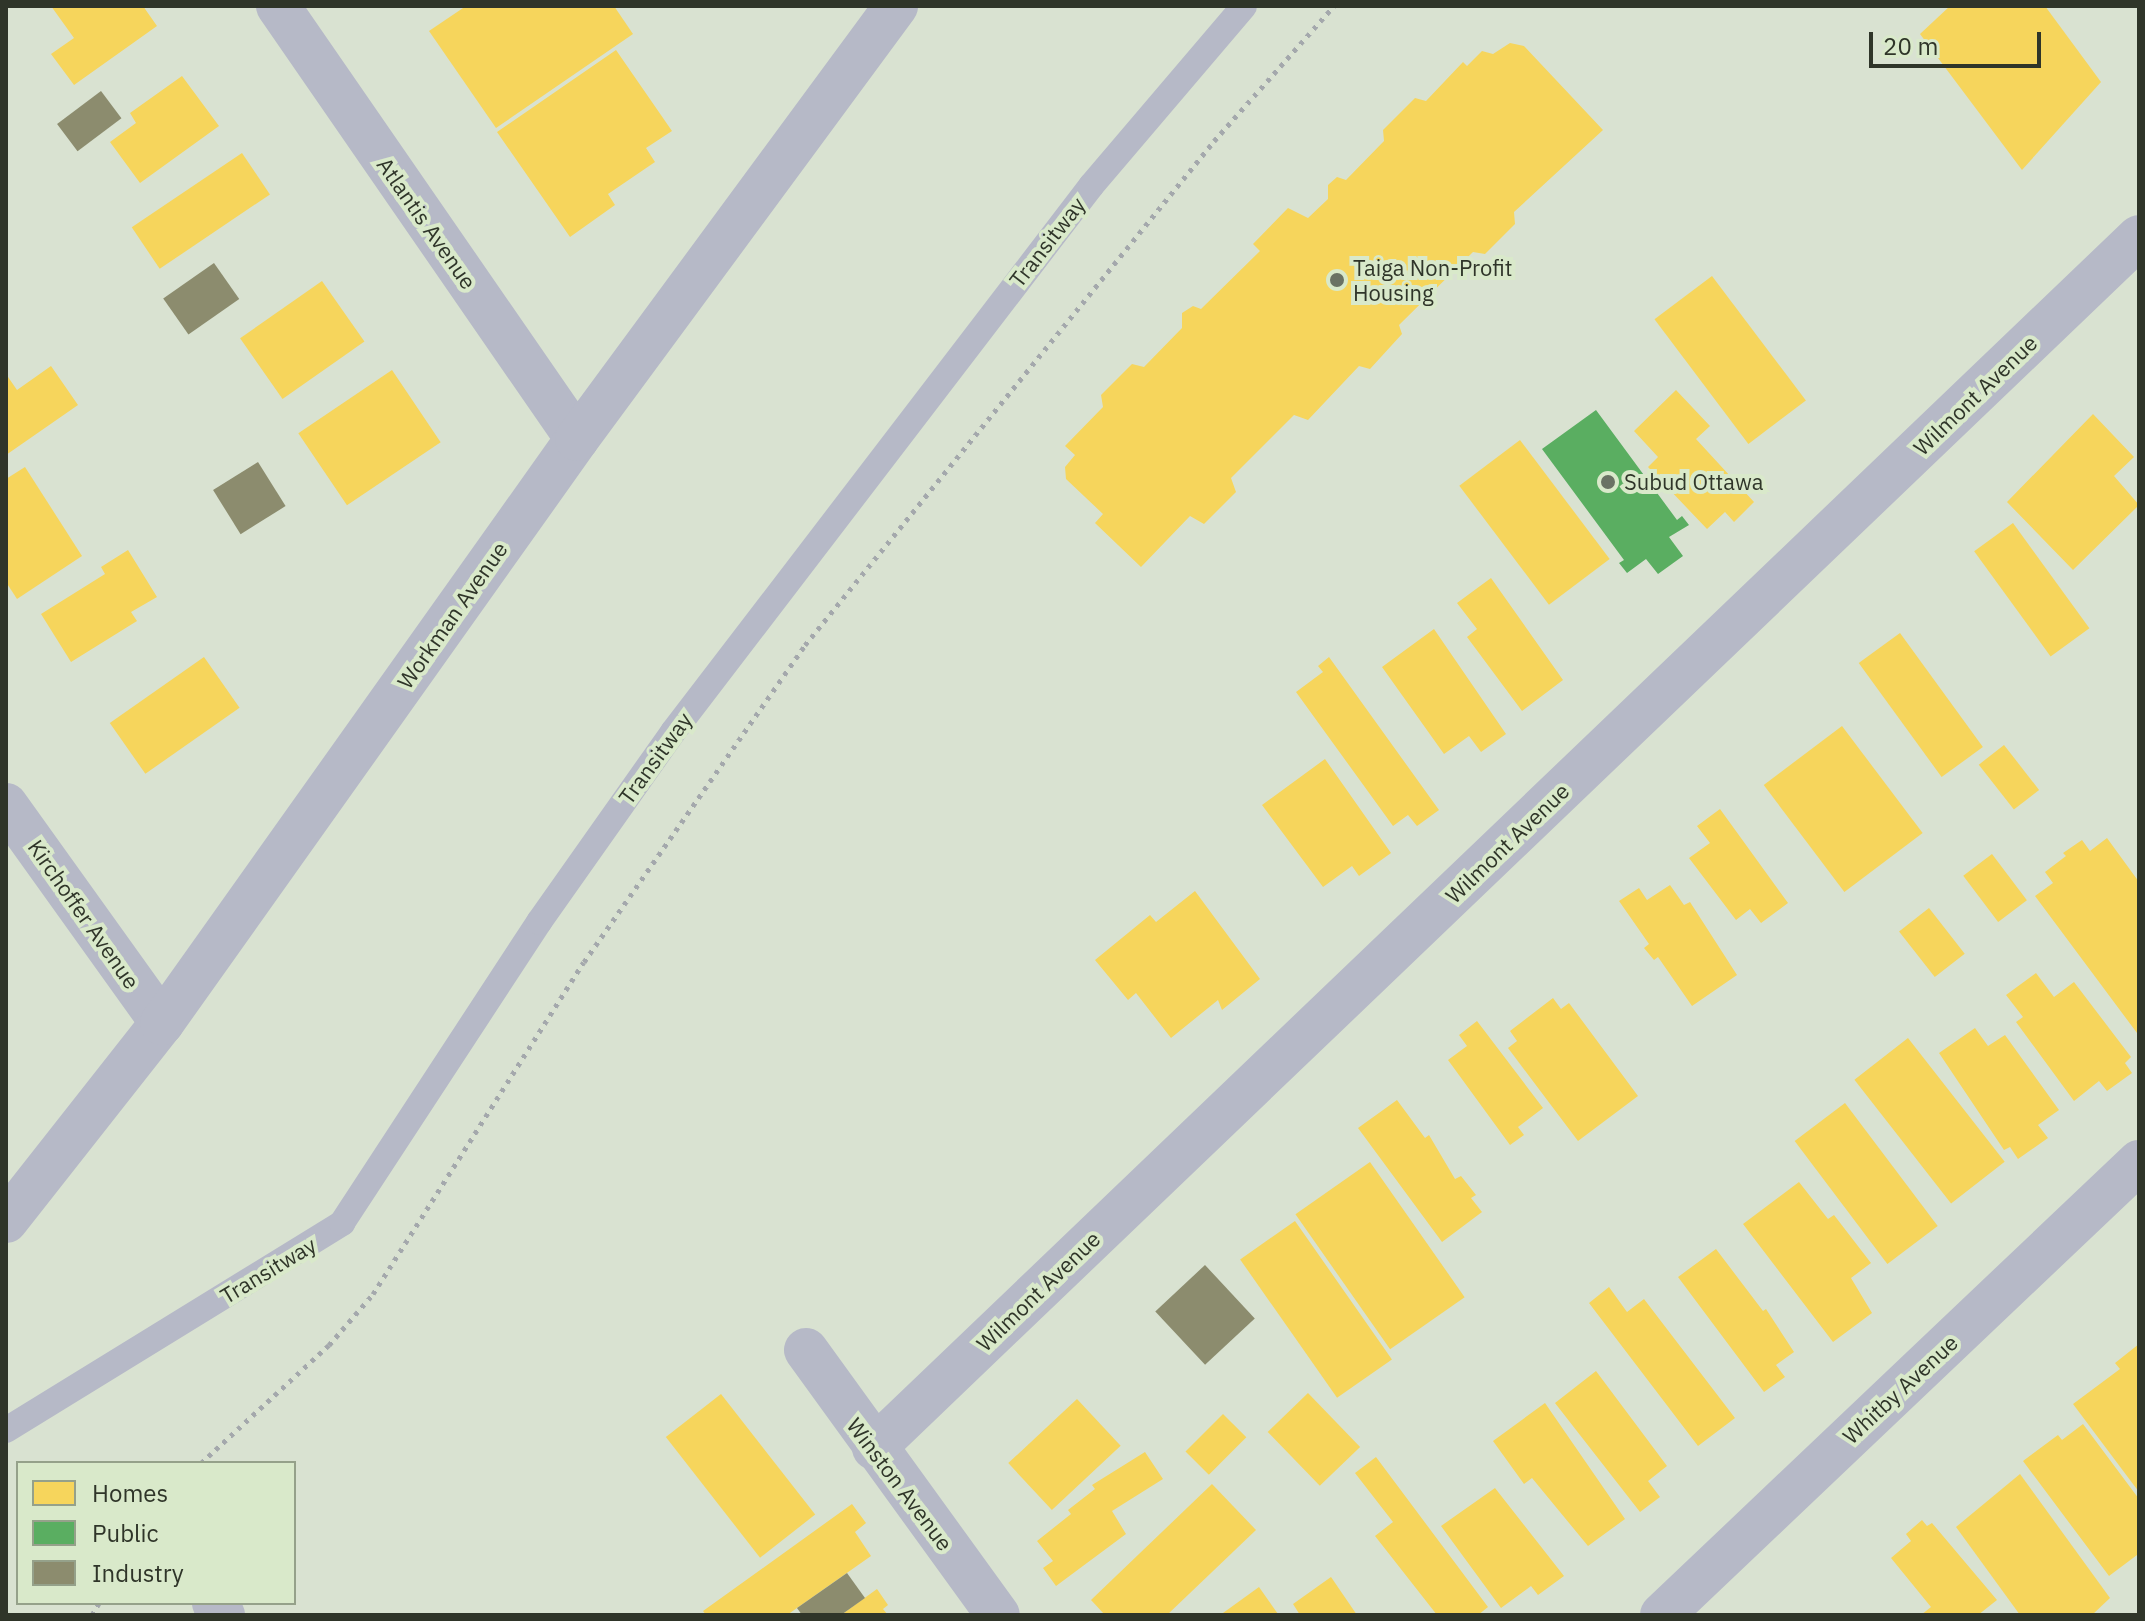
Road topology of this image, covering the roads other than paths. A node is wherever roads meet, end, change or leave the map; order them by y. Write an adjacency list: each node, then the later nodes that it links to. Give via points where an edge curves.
1 (278, 6): 5 (street, Atlantis Avenue)
2 (896, 6): 5 (street, Workman Avenue)
3 (1244, 6): 11 (lane, Transitway, via 1091,186 682,719 539,922 357,1203 324,1236)
4 (2139, 237): 12 (street, Wilmont Avenue)
5 (577, 439): 7 (street, Workman Avenue)
6 (6, 805): 7 (street, Kirchoffer Avenue)
7 (162, 1023): 9 (street, Workman Avenue)
8 (2139, 1162): 14 (street, Whitby Avenue)
9 (6, 1221)
10 (806, 1350): 12 (street, Winston Avenue)
11 (6, 1430)
12 (874, 1448): 13 (street, Winston Avenue)
13 (998, 1615)
14 (1662, 1615)

